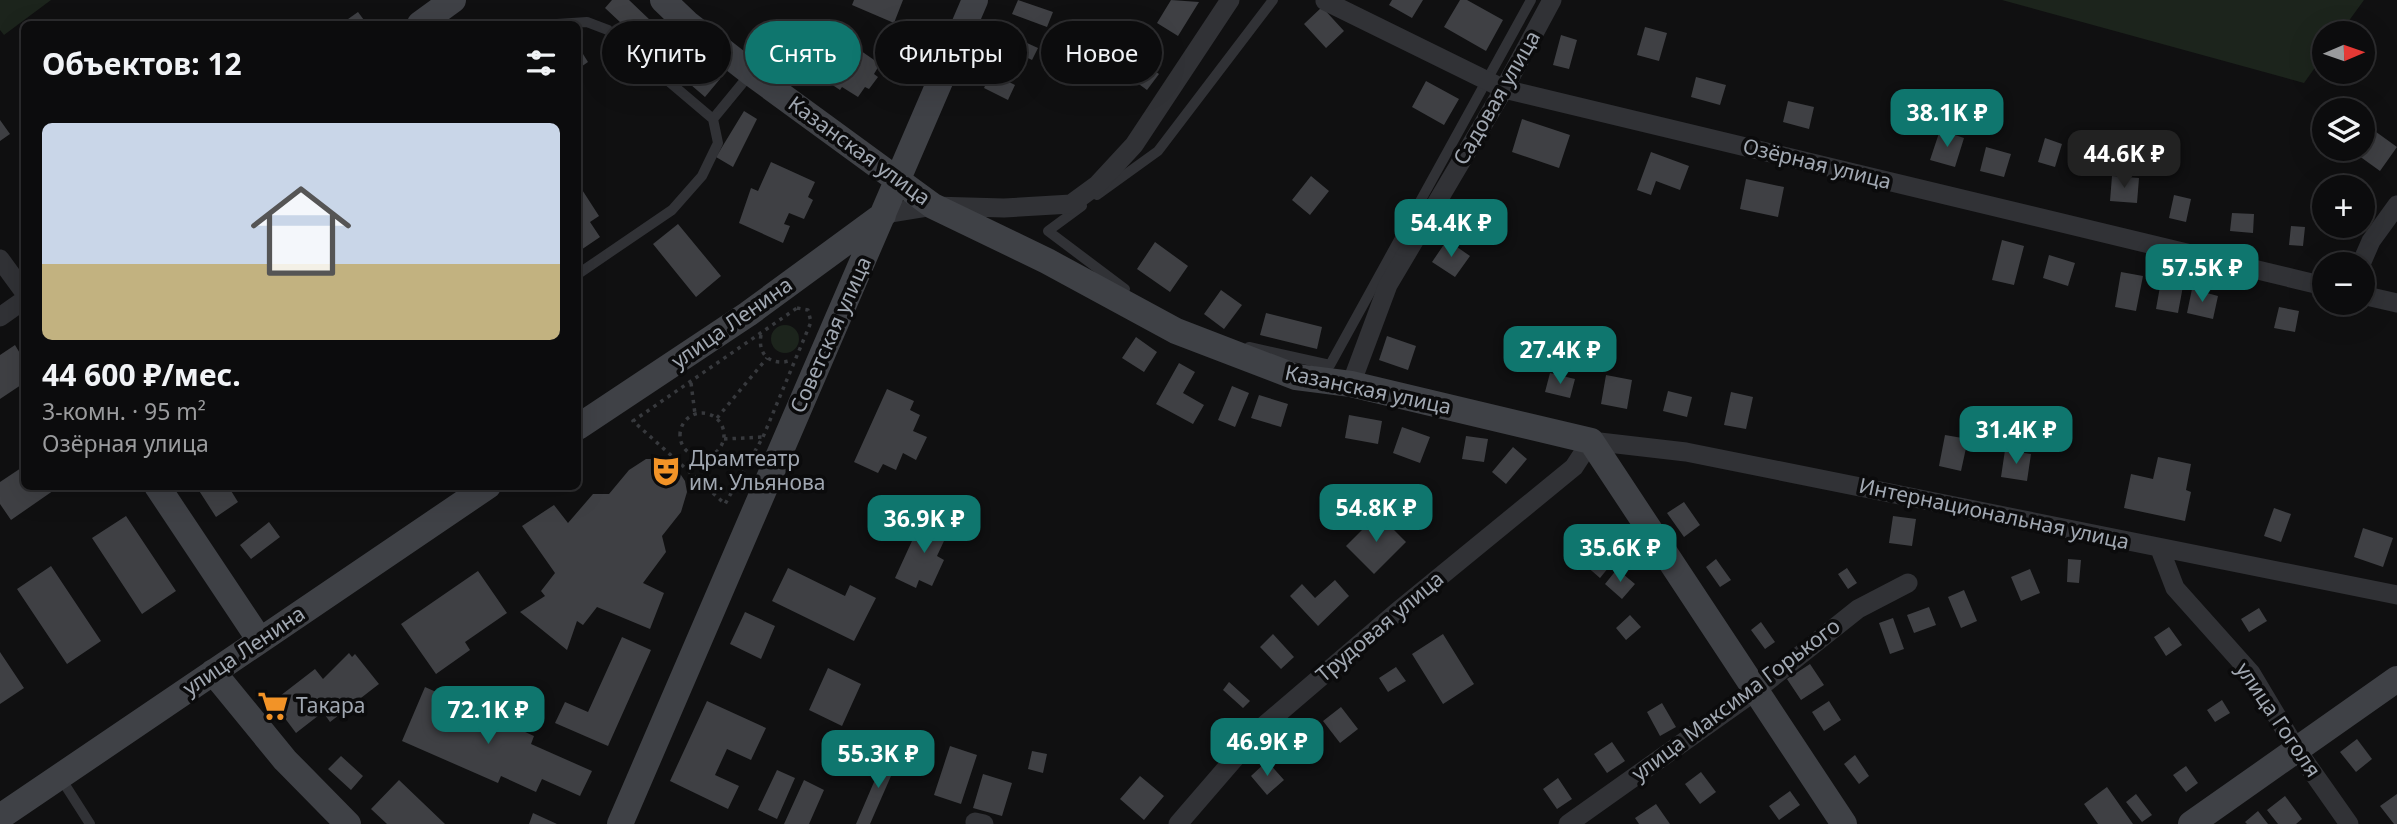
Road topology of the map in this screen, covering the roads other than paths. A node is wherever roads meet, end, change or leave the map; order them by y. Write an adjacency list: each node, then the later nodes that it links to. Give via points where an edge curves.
1 (453, 0): 9 (main road)
2 (663, 0): 11 (main road, Казанская улица)
3 (975, 0): 16 (main road, Советская улица)
4 (1230, 0): 18 (street, via 1134,145 1097,185 1071,204)
5 (1273, 0): 25 (lane, via 1158,151 1048,231)
6 (1531, 0): 14 (lane)
7 (1552, 0): 14 (street, Садовая улица)
8 (1325, 1): 14 (street, Озёрная улица)
9 (424, 21)
10 (581, 22): 15 (lane, via 608,30)
11 (745, 68)
12 (745, 80): 15 (lane)
13 (767, 84): 16 (main road, Казанская улица)
14 (1496, 85): 23 (street, Озёрная улица); 30 (lane, via 1330,365 1217,340); 31 (street, Садовая улица, via 1388,285)
15 (713, 119): 22 (lane, via 718,143 702,176 672,210)
16 (899, 178): 18 (main road, Казанская улица); 19 (main road, Советская улица)
17 (2397, 205): 20 (street)
18 (933, 206): 19 (street); 31 (main road, Казанская улица, via 1225,352 1296,377)
19 (884, 214): 32 (main road, улица Ленина, via 748,314); 48 (main road, Советская улица)
20 (2366, 252)
21 (0, 259): 24 (street)
22 (581, 272)
23 (2312, 283)
24 (21, 288)
25 (1138, 296)
26 (2375, 298): 28 (street)
27 (21, 302): 29 (street)
28 (2397, 303)
29 (0, 317)
30 (1183, 321)
31 (1351, 384): 33 (main road, Казанская улица)
32 (581, 425)
33 (1591, 441): 36 (street, Интернациональная улица, via 1686,452); 42 (main road); 49 (street, Трудовая улица, via 1574,467 1260,729)
34 (160, 490): 39 (main road)
35 (482, 490): 39 (main road, улица Ленина)
36 (2160, 549): 38 (street, Интернациональная улица); 43 (street, улица Гоголя, via 2175,588 2251,673)
37 (1908, 583): 42 (street, улица Максима Горького, via 1858,609)
38 (2397, 595)
39 (260, 639): 40 (main road, улица Ленина)
40 (213, 672): 44 (main road, улица Ленина); 47 (main road, via 285,760)
41 (2397, 679): 43 (main road)
42 (1754, 692): 50 (street, улица Максима Горького); 51 (main road)
43 (2297, 750): 52 (main road); 53 (street, улица Гоголя)
44 (60, 777): 45 (main road, улица Ленина); 46 (lane)
45 (0, 817)
46 (90, 824)
47 (348, 824)
48 (620, 824)
49 (1178, 824)
50 (1569, 824)
51 (1844, 824)
52 (2191, 824)
53 (2349, 824)

